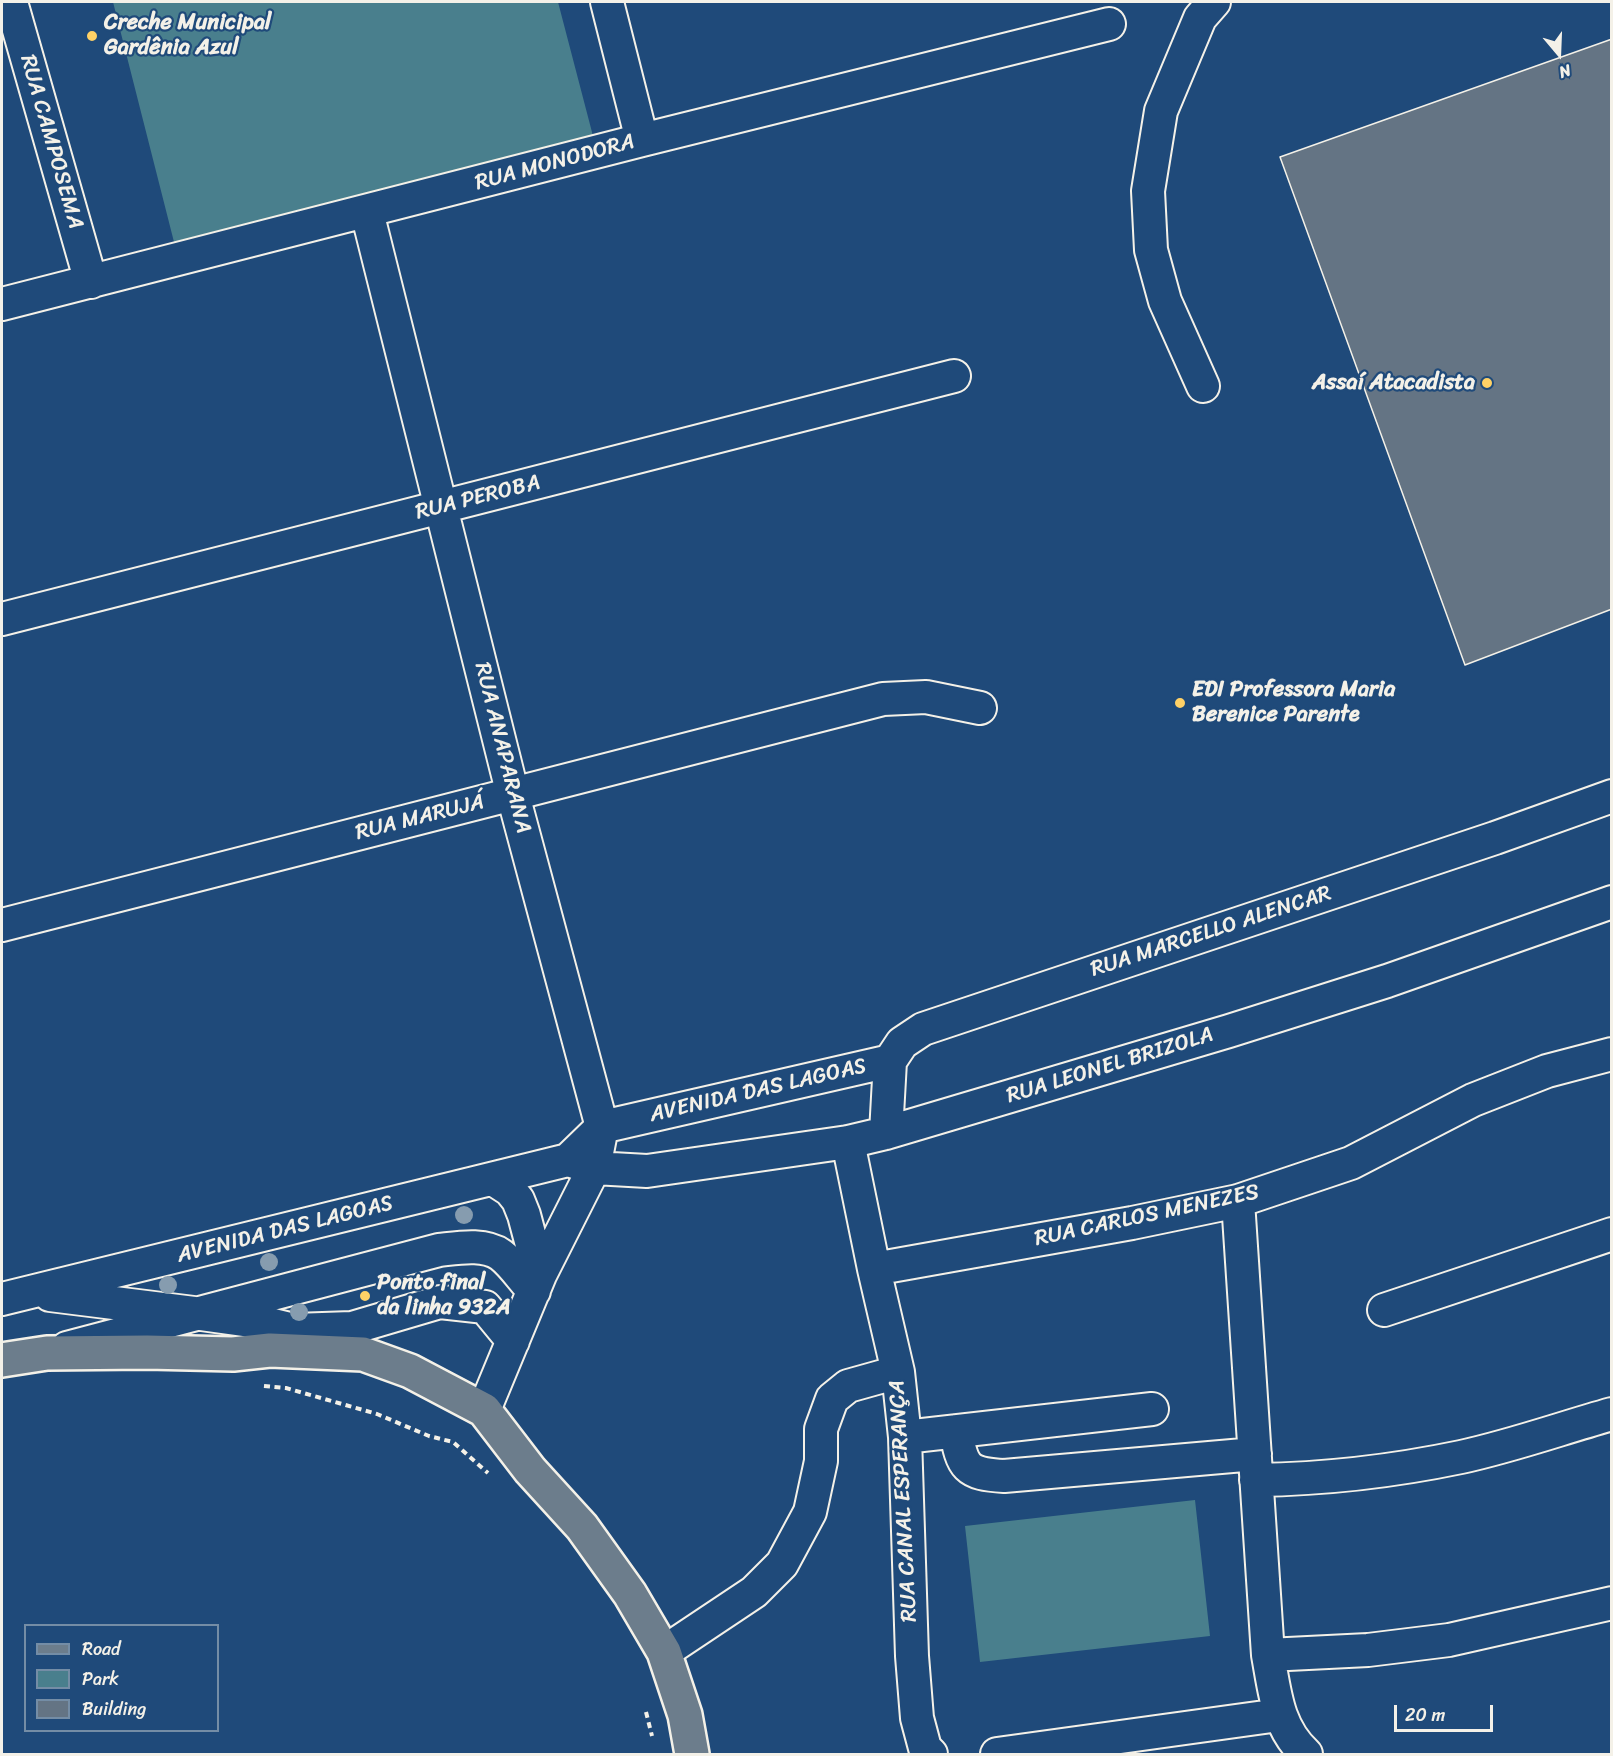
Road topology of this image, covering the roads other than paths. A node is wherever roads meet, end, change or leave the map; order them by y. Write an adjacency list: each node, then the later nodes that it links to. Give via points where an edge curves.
1 (11, 2): 7 (street, RUA CAMPOSEMA)
2 (608, 2): 5 (street)
3 (1214, 2): 10 (street, via 1200,18 1161,111 1148,191 1151,250 1165,301)
4 (1110, 24): 5 (street, RUA MONODORA)
5 (642, 140): 6 (street, RUA MONODORA)
6 (367, 212): 7 (street, RUA MONODORA); 11 (street, RUA ANAPARANA)
7 (91, 282): 8 (street, RUA MONODORA)
8 (2, 304)
9 (954, 376): 11 (street, RUA PEROBA)
10 (1203, 386)
11 (441, 507): 12 (street, RUA PEROBA); 14 (street, RUA ANAPARANA)
12 (2, 619)
13 (980, 708): 14 (street, RUA MARUJÁ, via 926,696 883,699)
14 (513, 795): 17 (street, RUA MARUJÁ); 20 (street, RUA ANAPARANA)
15 (1611, 796): 19 (street, RUA MARCELLO ALENCAR, via 923,1029 902,1043)
16 (1611, 902): 21 (street, RUA LEONEL BRIZOLA, via 1387,981)
17 (2, 925)
18 (1611, 1054): 25 (street, RUA CARLOS MENEZES, via 1547,1071 1473,1100 1351,1163)
19 (890, 1061): 20 (street, AVENIDA DAS LAGOAS); 21 (street)
20 (602, 1127): 23 (street, AVENIDA DAS LAGOAS)
21 (886, 1133): 22 (street, RUA LEONEL BRIZOLA)
22 (848, 1142): 23 (street, RUA LEONEL BRIZOLA, via 647,1171); 27 (street, RUA CANAL ESPERANÇA)
23 (581, 1164): 24 (street, AVENIDA DAS LAGOAS); 28 (street)
24 (493, 1179): 28 (street, via 510,1190 525,1215); 29 (street, AVENIDA DAS LAGOAS)
25 (1238, 1201): 27 (street, RUA CARLOS MENEZES); 41 (street)
26 (1611, 1234): 30 (street)
27 (874, 1269): 35 (street, RUA CANAL ESPERANÇA)
28 (537, 1283): 31 (street, via 489,1249 456,1249 420,1254); 32 (street)
29 (15, 1296): 31 (street)
30 (1384, 1310)
31 (194, 1313): 32 (street, via 294,1330 352,1328 440,1302 485,1307); 33 (street)
32 (513, 1341): 37 (street)
33 (47, 1353): 34 (main road); 37 (main road, via 233,1354 270,1350 363,1354 410,1371)
34 (2, 1360)
35 (898, 1372): 40 (street, RUA CANAL ESPERANÇA); 43 (street, via 848,1386 832,1399 821,1429 821,1461 810,1512 782,1564 754,1592)
36 (1152, 1409): 39 (street)
37 (484, 1410): 43 (main road, via 530,1470 582,1527 630,1594)
38 (1611, 1414): 41 (street, via 1462,1457 1375,1472 1292,1480)
39 (956, 1431): 40 (street); 41 (street, via 965,1462 984,1475)
40 (905, 1437): 48 (street, RUA CANAL ESPERANÇA, via 916,1718)
41 (1256, 1467): 44 (street)
42 (1611, 1603): 44 (street, via 1449,1640 1368,1650)
43 (664, 1652): 47 (main road, via 685,1714)
44 (1268, 1655): 45 (street)
45 (1279, 1715): 46 (street); 50 (street)
46 (1121, 1746): 49 (street)
47 (692, 1755)
48 (931, 1755)
49 (997, 1755)
50 (1306, 1755)

